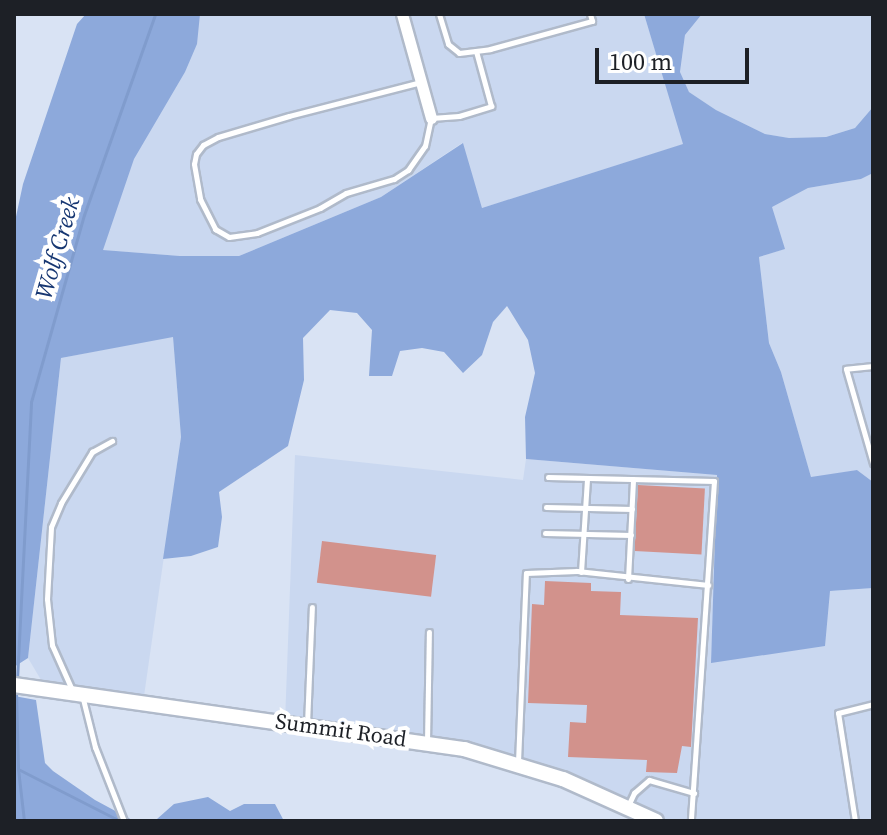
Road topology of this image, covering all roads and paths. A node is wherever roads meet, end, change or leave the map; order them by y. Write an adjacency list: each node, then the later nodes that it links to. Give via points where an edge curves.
1 (402, 14): 5 (street)
2 (439, 14): 4 (lane, via 448,44 459,53)
3 (590, 14): 4 (lane, via 592,21)
4 (476, 51): 6 (lane, via 491,106)
5 (421, 82): 6 (street); 6 (lane, via 218,137 196,154 200,199 215,229 229,237 257,233 408,170 425,146)
6 (431, 118)
7 (873, 366): 9 (lane, via 846,369)
8 (112, 441): 25 (lane, via 92,452 51,527 47,599 52,645)
9 (873, 463)
10 (548, 477): 11 (lane)
11 (587, 479): 12 (lane); 14 (lane)
12 (633, 479): 15 (lane); 21 (lane, via 714,481)
13 (546, 507): 14 (lane)
14 (585, 507): 15 (lane); 17 (lane)
15 (632, 509): 18 (lane)
16 (545, 533): 17 (lane)
17 (584, 534): 18 (lane); 19 (lane)
18 (631, 535): 20 (lane)
19 (581, 572): 20 (lane); 29 (lane, via 526,573)
20 (628, 579): 21 (lane)
21 (708, 585): 30 (lane)
22 (312, 607): 27 (lane)
23 (429, 632): 28 (lane)
24 (14, 685): 25 (street, Summit Road)
25 (78, 694): 27 (street, Summit Road); 32 (lane)
26 (873, 704): 35 (lane, via 838,713)
27 (307, 725): 28 (street, Summit Road)
28 (427, 743): 29 (street, Summit Road)
29 (518, 764): 31 (street, Summit Road)
30 (694, 793): 31 (lane, via 649,780); 34 (lane)
31 (627, 808): 33 (street, Summit Road)
32 (123, 818)
33 (656, 821)
34 (691, 821)
35 (855, 821)

